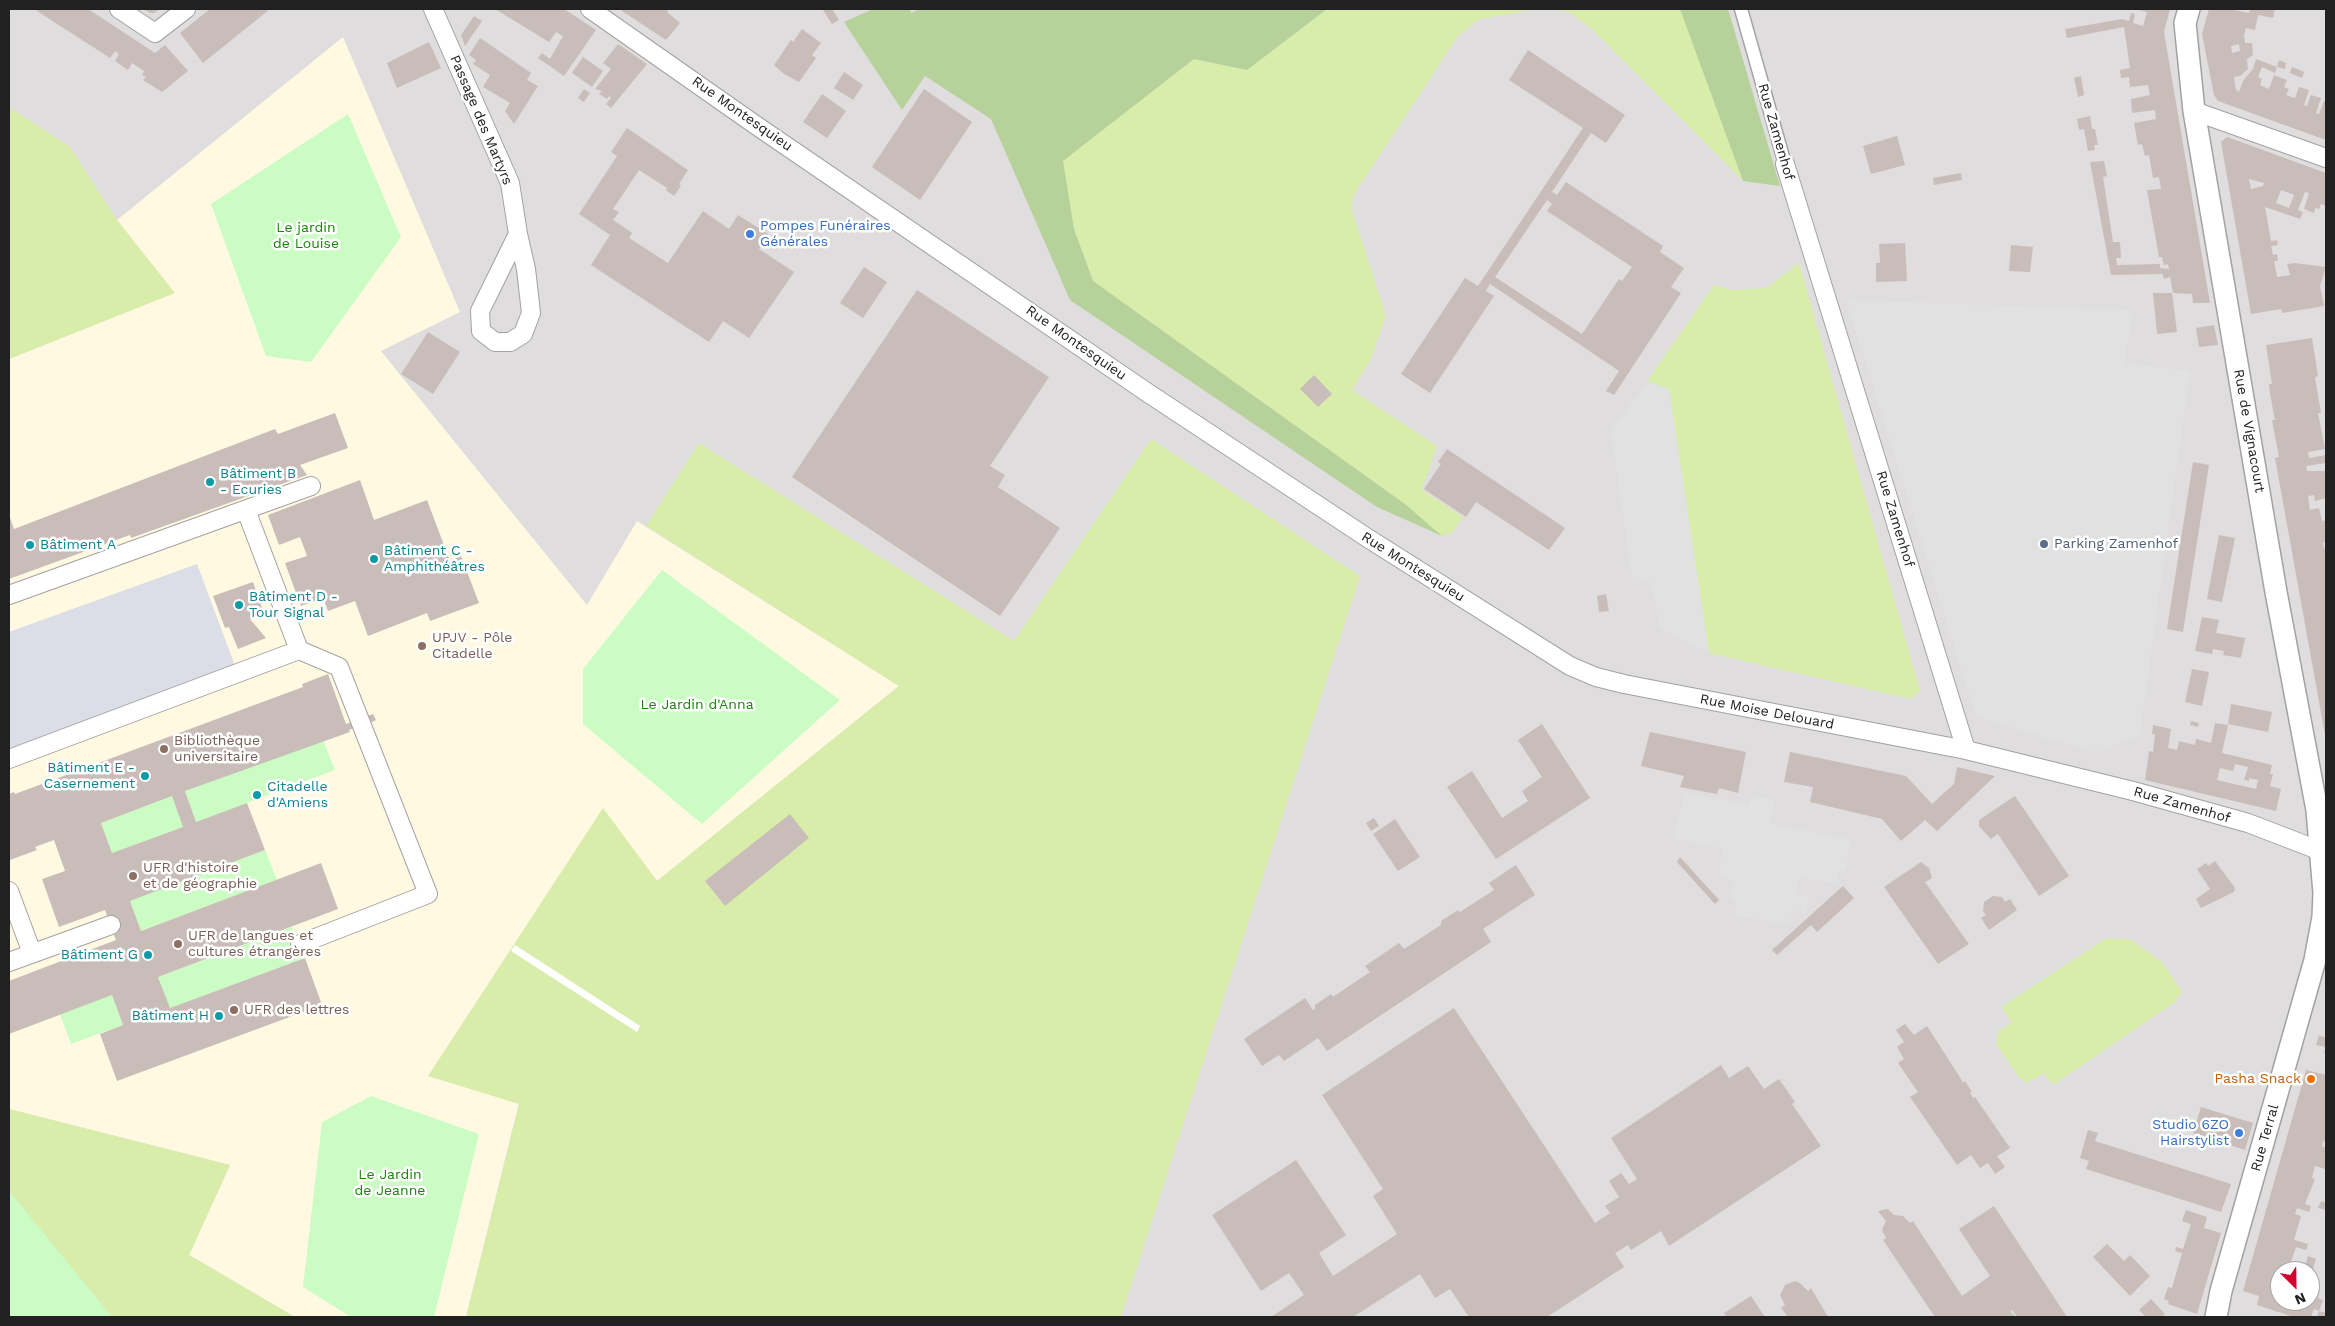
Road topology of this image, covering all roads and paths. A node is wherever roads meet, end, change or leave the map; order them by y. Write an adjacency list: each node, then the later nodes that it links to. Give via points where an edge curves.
1 (119, 9): 2 (street, via 155,33)
2 (186, 9)
3 (433, 9): 10 (street, Passage des Martyrs, via 510,183)
4 (590, 9): 15 (street, Rue Montesquieu, via 1156,398 1366,537)
5 (1741, 9): 9 (street, Rue Zamenhof)
6 (2189, 9): 7 (street, Rue de Vignacourt, via 2185,24)
7 (2194, 111): 8 (street); 18 (street, Rue de Vignacourt)
8 (2326, 158)
9 (1785, 164): 16 (street, Rue Zamenhof)
10 (518, 234): 10 (street, Passage des Martyrs, via 480,311 481,332 495,342 510,342 523,334 531,313)
11 (311, 486): 12 (street)
12 (246, 510): 13 (street); 14 (street)
13 (9, 595)
14 (299, 650): 17 (street); 21 (street, via 339,667 428,894)
15 (1570, 666): 16 (street, Rue Moise Delouard, via 1624,684)
16 (1966, 750): 18 (street, Rue Zamenhof, via 2248,823)
17 (9, 759)
18 (2323, 852): 23 (street, Rue de Vignacourt, via 2324,901)
19 (9, 891): 22 (street)
20 (111, 924): 22 (street)
21 (300, 944)
22 (32, 953): 24 (street)
23 (2315, 960): 25 (street, Rue Terral)
24 (9, 962)
25 (2216, 1317)

